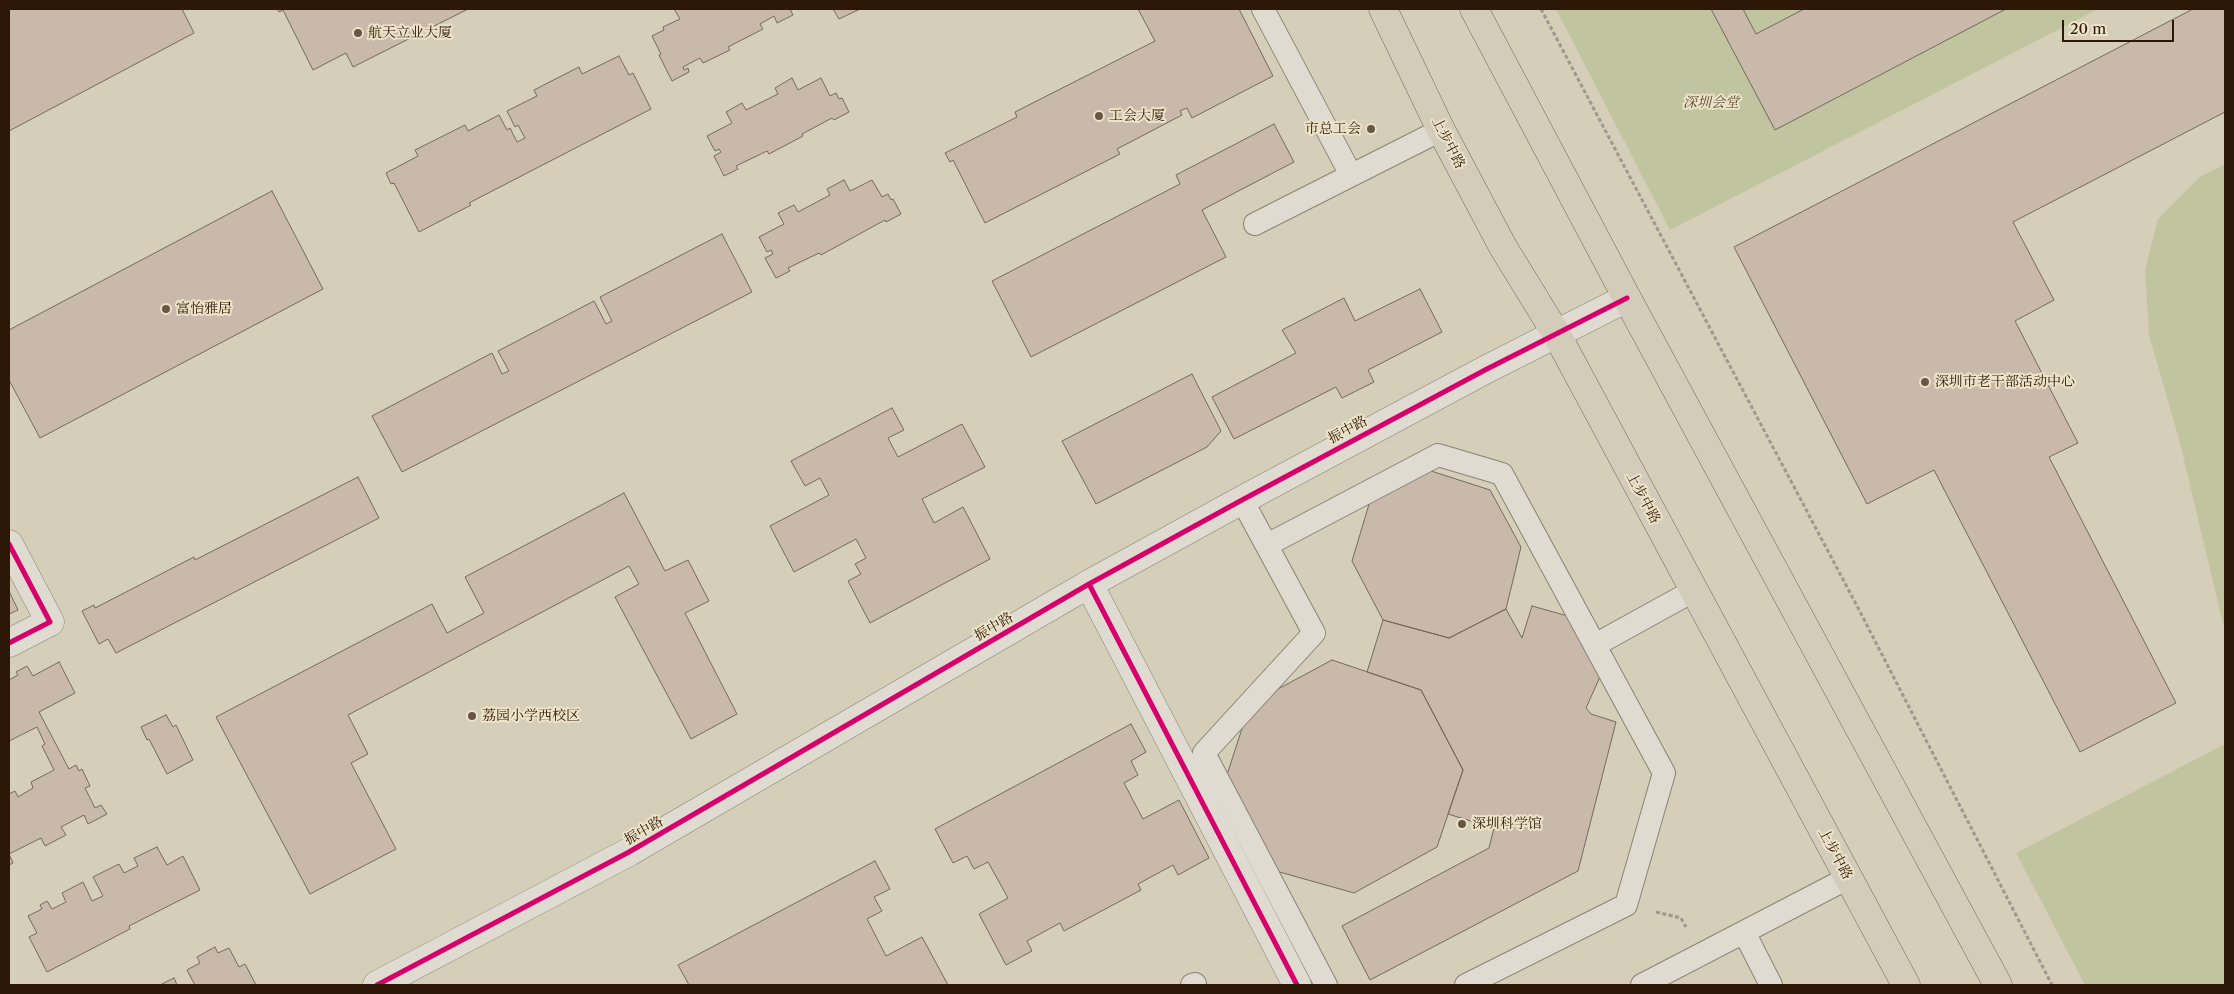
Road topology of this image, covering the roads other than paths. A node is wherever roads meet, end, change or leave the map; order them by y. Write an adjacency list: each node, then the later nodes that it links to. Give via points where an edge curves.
1 (1263, 9): 5 (lane)
2 (1383, 9): 4 (main road, 上步中路)
3 (1474, 9): 7 (main road)
4 (1441, 130): 5 (lane); 8 (main road, 上步中路, via 1503,247)
5 (1351, 175): 6 (lane)
6 (1255, 224)
7 (1627, 298): 8 (street, 振中路); 25 (main road)
8 (1557, 335): 9 (street, 振中路); 13 (main road, 上步中路)
9 (1242, 500): 11 (lane); 12 (street, 振中路)
10 (9, 544): 14 (street, via 50,622)
11 (1267, 545): 15 (lane, via 1438,455 1502,474); 20 (lane, via 1314,633 1204,753)
12 (1089, 584): 18 (street, 振中路, via 629,852); 19 (street)
13 (1693, 591): 15 (lane); 16 (main road, 上步中路)
14 (9, 644)
15 (1595, 645): 21 (lane, via 1664,773 1626,905)
16 (1848, 878): 17 (lane); 24 (main road, 上步中路)
17 (1744, 932): 22 (lane); 23 (lane)
18 (377, 985)
19 (1297, 985)
20 (1326, 985)
21 (1466, 985)
22 (1642, 985)
23 (1771, 985)
24 (1906, 985)
25 (1998, 985)

